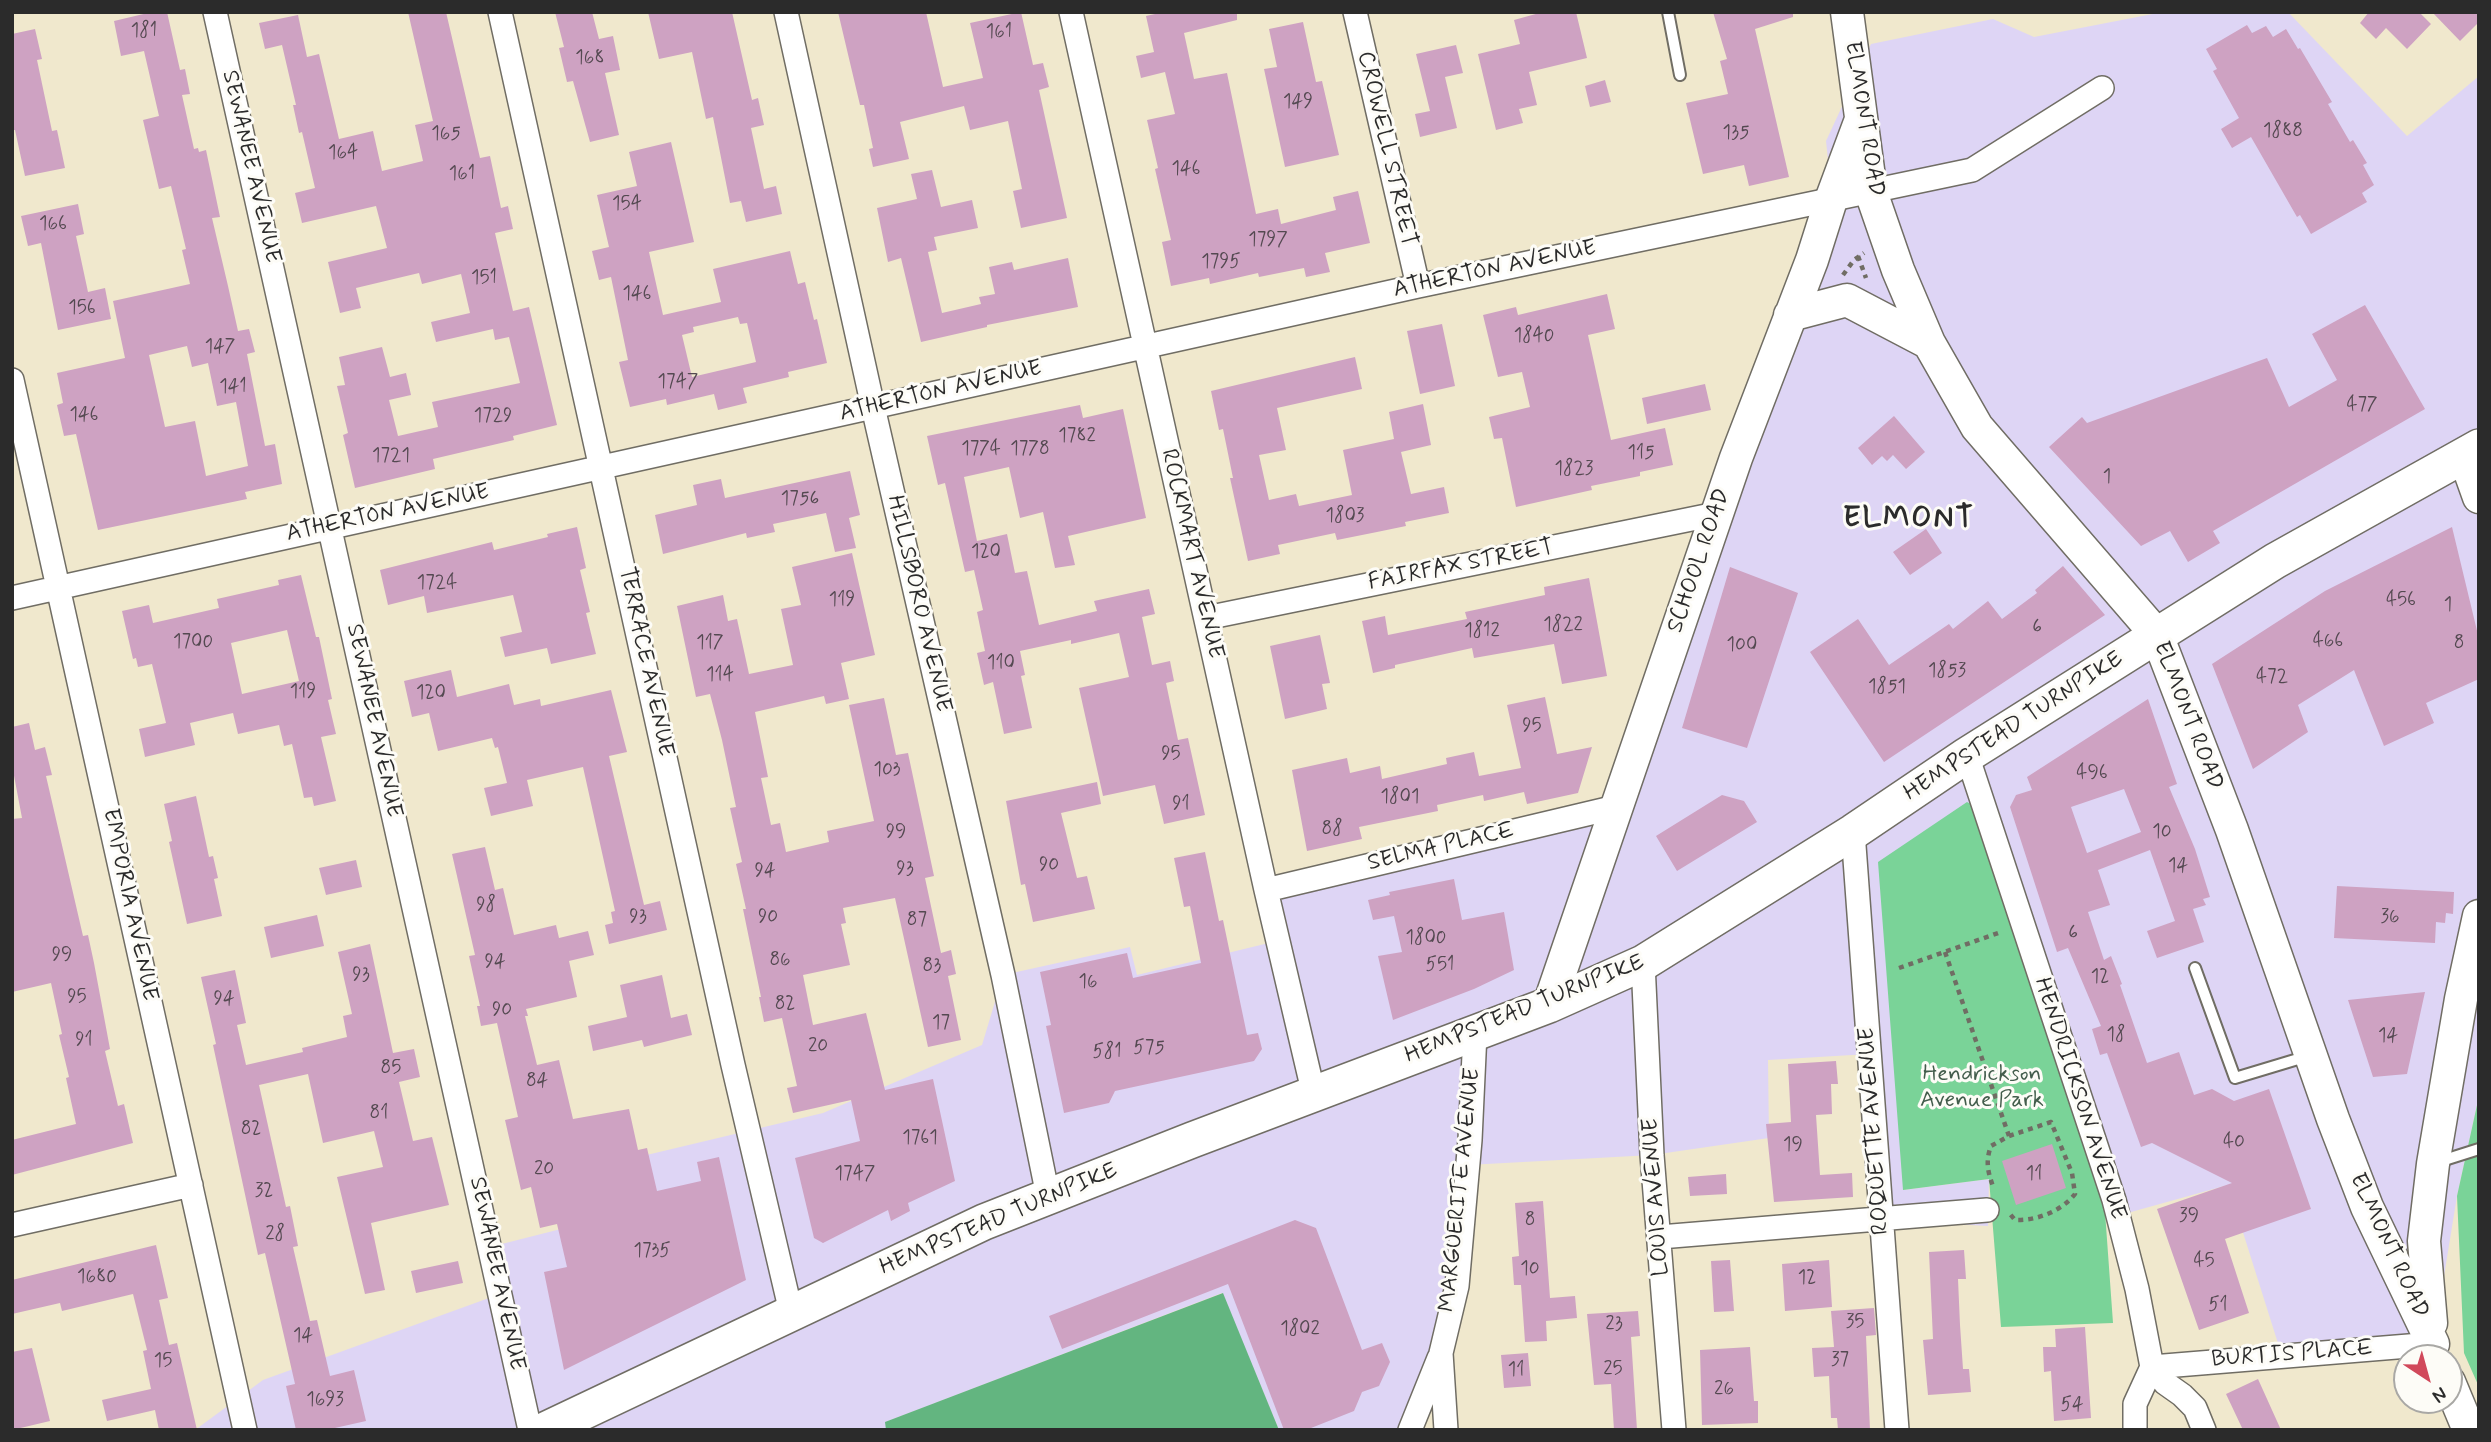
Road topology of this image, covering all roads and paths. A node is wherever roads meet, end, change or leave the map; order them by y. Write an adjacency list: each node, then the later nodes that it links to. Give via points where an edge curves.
1 (215, 12): 23 (street, SEWANEE AVENUE)
2 (500, 12): 20 (street, TERRACE AVENUE)
3 (786, 12): 18 (street, HILLSBORO AVENUE)
4 (1071, 12): 16 (street, ROCKMART AVENUE)
5 (1668, 12): 8 (lane)
6 (1847, 12): 10 (main road, ELMONT ROAD)
7 (1358, 13): 13 (street, CROWELL STREET)
8 (1681, 75)
9 (2102, 88): 11 (street, ATHERTON AVENUE, via 1972,170)
10 (1860, 120): 11 (main road, ELMONT ROAD); 12 (main road, SCHOOL ROAD)
11 (1871, 192): 12 (street, ATHERTON AVENUE); 15 (main road, ELMONT ROAD)
12 (1831, 200): 13 (street, ATHERTON AVENUE); 14 (main road, SCHOOL ROAD)
13 (1418, 286): 16 (street, ATHERTON AVENUE)
14 (1790, 315): 15 (main road, via 1847,300); 22 (main road, SCHOOL ROAD)
15 (1929, 343): 27 (main road, ELMONT ROAD, via 1977,427)
16 (1144, 346): 18 (street, ATHERTON AVENUE); 26 (street, ROCKMART AVENUE)
17 (12, 380): 24 (street, EMPORIA AVENUE)
18 (873, 407): 20 (street, ATHERTON AVENUE); 46 (street, HILLSBORO AVENUE, via 1000,962)
19 (2471, 451): 21 (main road); 27 (main road, HEMPSTEAD TURNPIKE, via 2275,561)
20 (602, 467): 23 (street, ATHERTON AVENUE); 51 (street, TERRACE AVENUE)
21 (2479, 497)
22 (1716, 514): 26 (street, FAIRFAX STREET); 29 (main road, SCHOOL ROAD)
23 (330, 527): 24 (street, ATHERTON AVENUE); 58 (street, SEWANEE AVENUE)
24 (59, 587): 25 (street, ATHERTON AVENUE); 45 (street, EMPORIA AVENUE)
25 (12, 598)
26 (1206, 618): 31 (street, ROCKMART AVENUE)
27 (2157, 635): 28 (main road, HEMPSTEAD TURNPIKE); 40 (main road, ELMONT ROAD, via 2232,830)
28 (1967, 755): 30 (main road, HEMPSTEAD TURNPIKE); 33 (street, HENDRICKSON AVENUE)
29 (1616, 807): 31 (street, SELMA PLACE); 38 (main road, SCHOOL ROAD)
30 (1853, 832): 35 (main road, HEMPSTEAD TURNPIKE); 48 (street, ROQUETTE AVENUE)
31 (1266, 890): 41 (street, ROCKMART AVENUE)
32 (2479, 916): 44 (main road)
33 (2022, 925): 34 (path); 56 (street, HENDRICKSON AVENUE, via 2113,1200)
34 (1945, 952): 36 (path); 42 (path)
35 (1643, 963): 38 (main road, HEMPSTEAD TURNPIKE); 50 (street, LOUIS AVENUE)
36 (1899, 968)
37 (2195, 968): 40 (lane, via 2235,1078)
38 (1549, 1005): 39 (main road, HEMPSTEAD TURNPIKE)
39 (1475, 1033): 41 (main road, HEMPSTEAD TURNPIKE); 54 (street, MARGUERITE AVENUE, via 1457,1286)
40 (2310, 1055): 52 (main road, ELMONT ROAD, via 2367,1207)
41 (1314, 1095): 46 (main road, HEMPSTEAD TURNPIKE)
42 (2009, 1136): 47 (path, via 1991,1146 1986,1158); 47 (path, via 2052,1122 2072,1173 2075,1194 2066,1206 2026,1220 2015,1220)
43 (2479, 1149): 44 (lane)
44 (2433, 1164): 53 (main road, via 2424,1241)
45 (191, 1185): 49 (street); 57 (street, EMPORIA AVENUE)
46 (1048, 1196): 51 (main road, HEMPSTEAD TURNPIKE)
47 (1997, 1204): 48 (street)
48 (1882, 1220): 50 (street); 63 (street, ROQUETTE AVENUE)
49 (12, 1225)
50 (1660, 1237): 62 (street, LOUIS AVENUE)
51 (791, 1312): 59 (main road, HEMPSTEAD TURNPIKE)
52 (2433, 1344)
53 (2435, 1344)
54 (1441, 1353): 60 (street); 61 (street, MARGUERITE AVENUE)
55 (2393, 1353): 56 (street, BURTIS PLACE)
56 (2152, 1367): 64 (street, via 2135,1404); 65 (street, via 2194,1408)
57 (245, 1430)
58 (530, 1430)
59 (545, 1430)
60 (1410, 1430)
61 (1446, 1430)
62 (1674, 1430)
63 (1898, 1430)
64 (2135, 1430)
65 (2204, 1430)

